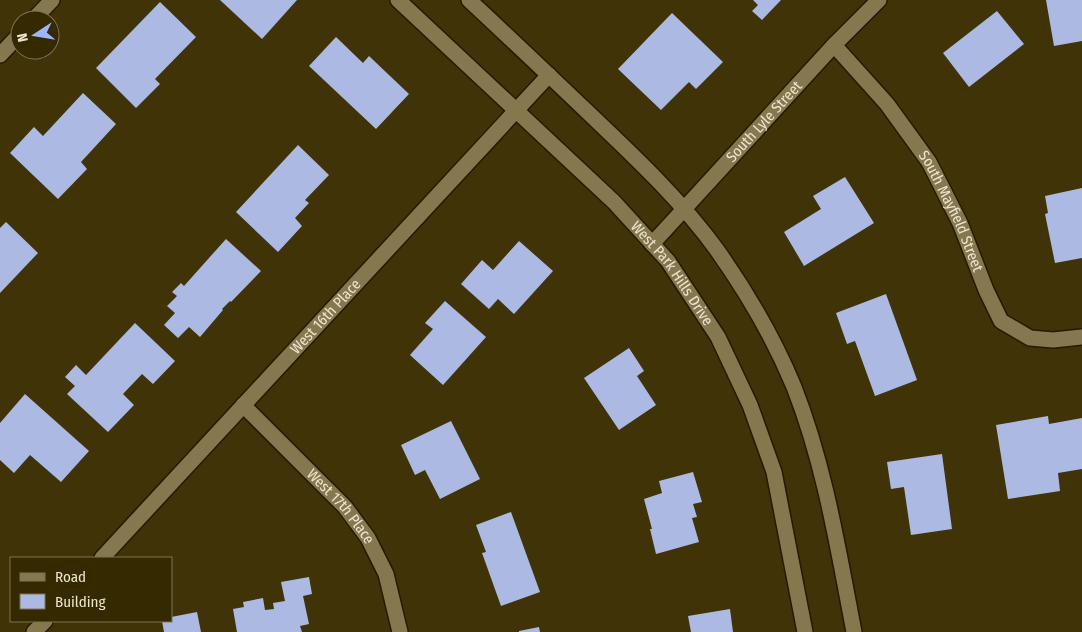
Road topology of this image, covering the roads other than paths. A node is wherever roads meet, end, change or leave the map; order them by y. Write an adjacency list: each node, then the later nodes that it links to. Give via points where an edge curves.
1 (52, 0): 5 (street)
2 (398, 0): 10 (street, West Park Hills Drive)
3 (469, 0): 9 (street)
4 (879, 0): 7 (street, South Lyle Street)
5 (42, 10)
6 (10, 44): 8 (street)
7 (834, 45): 11 (street, South Lyle Street); 13 (street, South Mayfield Street, via 886,104 929,162 960,223 1001,320 1030,338)
8 (0, 55)
9 (549, 75): 10 (street, West 16th Place); 11 (street)
10 (516, 111): 12 (street, West Park Hills Drive, via 614,202); 14 (street, West 16th Place)
11 (684, 209): 12 (street, South Lyle Street); 20 (street, via 717,250 748,298 793,386 815,446 830,505)
12 (652, 244): 19 (street, West Park Hills Drive, via 668,261 718,337 750,405 774,472)
13 (1082, 338)
14 (243, 405): 15 (street, West 16th Place); 18 (street, West 17th Place, via 346,507 368,538 386,574)
15 (103, 557)
16 (44, 622): 17 (street)
17 (34, 632)
18 (400, 632)
19 (805, 632)
20 (854, 632)

